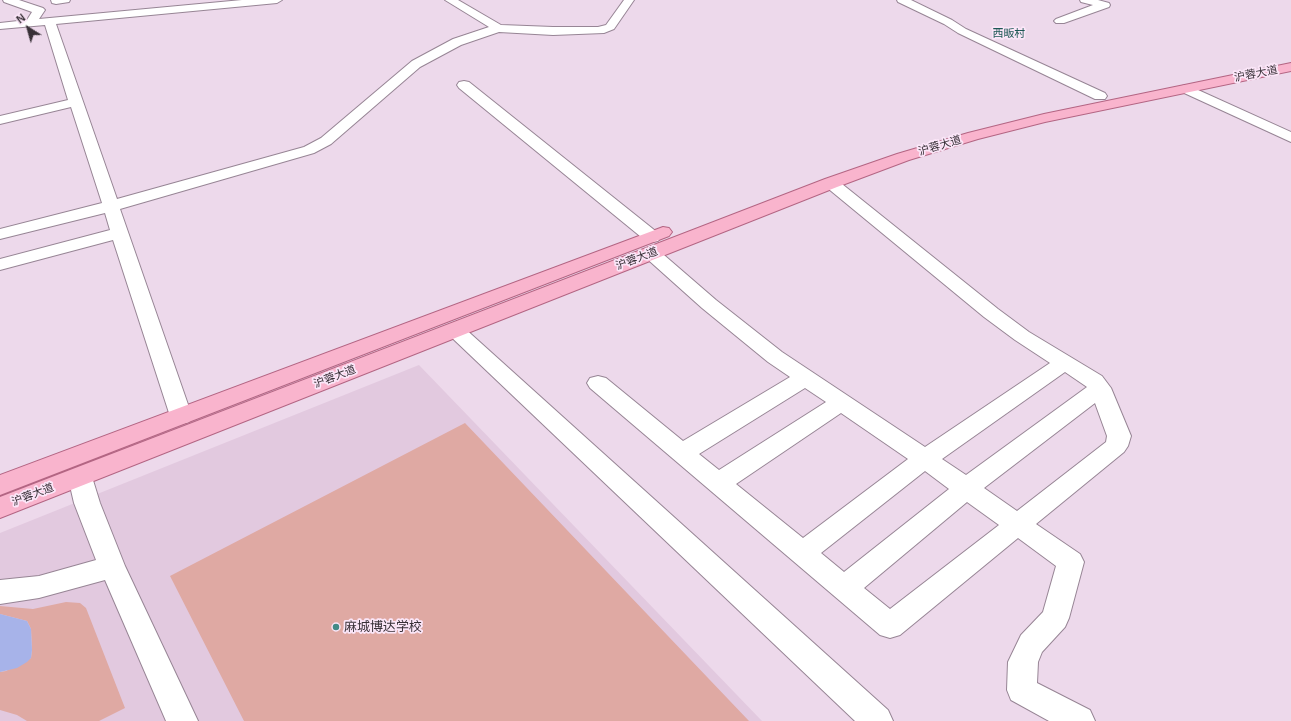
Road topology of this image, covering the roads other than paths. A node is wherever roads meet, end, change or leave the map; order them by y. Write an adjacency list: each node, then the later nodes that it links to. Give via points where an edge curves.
1 (8, 0): 11 (street)
2 (277, 0): 8 (street)
3 (450, 0): 14 (street)
4 (629, 0): 14 (street, via 610,27 600,31)
5 (902, 0): 18 (street)
6 (1085, 0): 12 (street, via 1105,6)
7 (151, 1): 10 (street)
8 (262, 1): 10 (street)
9 (64, 3): 11 (street)
10 (147, 12): 11 (street)
11 (44, 16): 13 (street, via 31,23); 19 (street)
12 (1060, 22)
13 (0, 26)
14 (498, 28): 23 (street, via 457,42 416,64 317,146 258,166)
15 (1289, 67): 17 (main road, 沪蓉大道); 18 (main road, 沪蓉大道)
16 (464, 85): 26 (street)
17 (1187, 88): 21 (street); 22 (main road, 沪蓉大道, via 995,130 902,157)
18 (1100, 96): 26 (main road, 沪蓉大道, via 995,119 888,149 816,174)
19 (76, 102): 20 (street); 23 (street)
20 (0, 120)
21 (1291, 138)
22 (831, 183): 26 (main road, 沪蓉大道); 29 (street, via 991,313 1022,336)
23 (111, 206): 24 (street); 25 (street)
24 (120, 233): 27 (street); 34 (street)
25 (0, 234)
26 (651, 245): 28 (main road, 沪蓉大道); 30 (street, via 741,330); 34 (main road, 沪蓉大道)
27 (0, 265)
28 (455, 330): 37 (main road, 沪蓉大道); 48 (street)
29 (1065, 362): 32 (street, via 1094,381); 36 (street)
30 (805, 378): 33 (street); 35 (street)
31 (598, 383): 35 (street)
32 (1100, 388): 40 (street); 42 (street, via 1119,436 1116,446)
33 (842, 402): 36 (street); 38 (street)
34 (181, 416): 39 (main road, 沪蓉大道)
35 (682, 453): 38 (street)
36 (926, 459): 40 (street); 43 (street)
37 (80, 477): 41 (main road, 沪蓉大道); 44 (street, via 87,503)
38 (718, 483): 43 (street)
39 (0, 484)
40 (967, 488): 42 (street); 45 (street)
41 (0, 508)
42 (1019, 524): 45 (street, via 890,626); 49 (street, via 1071,562 1055,618 1032,644 1023,662 1022,690)
43 (802, 553): 45 (street)
44 (112, 566): 46 (street, via 39,587); 47 (street)
45 (844, 588)
46 (0, 592)
47 (182, 721)
48 (877, 721)
49 (1079, 721)

